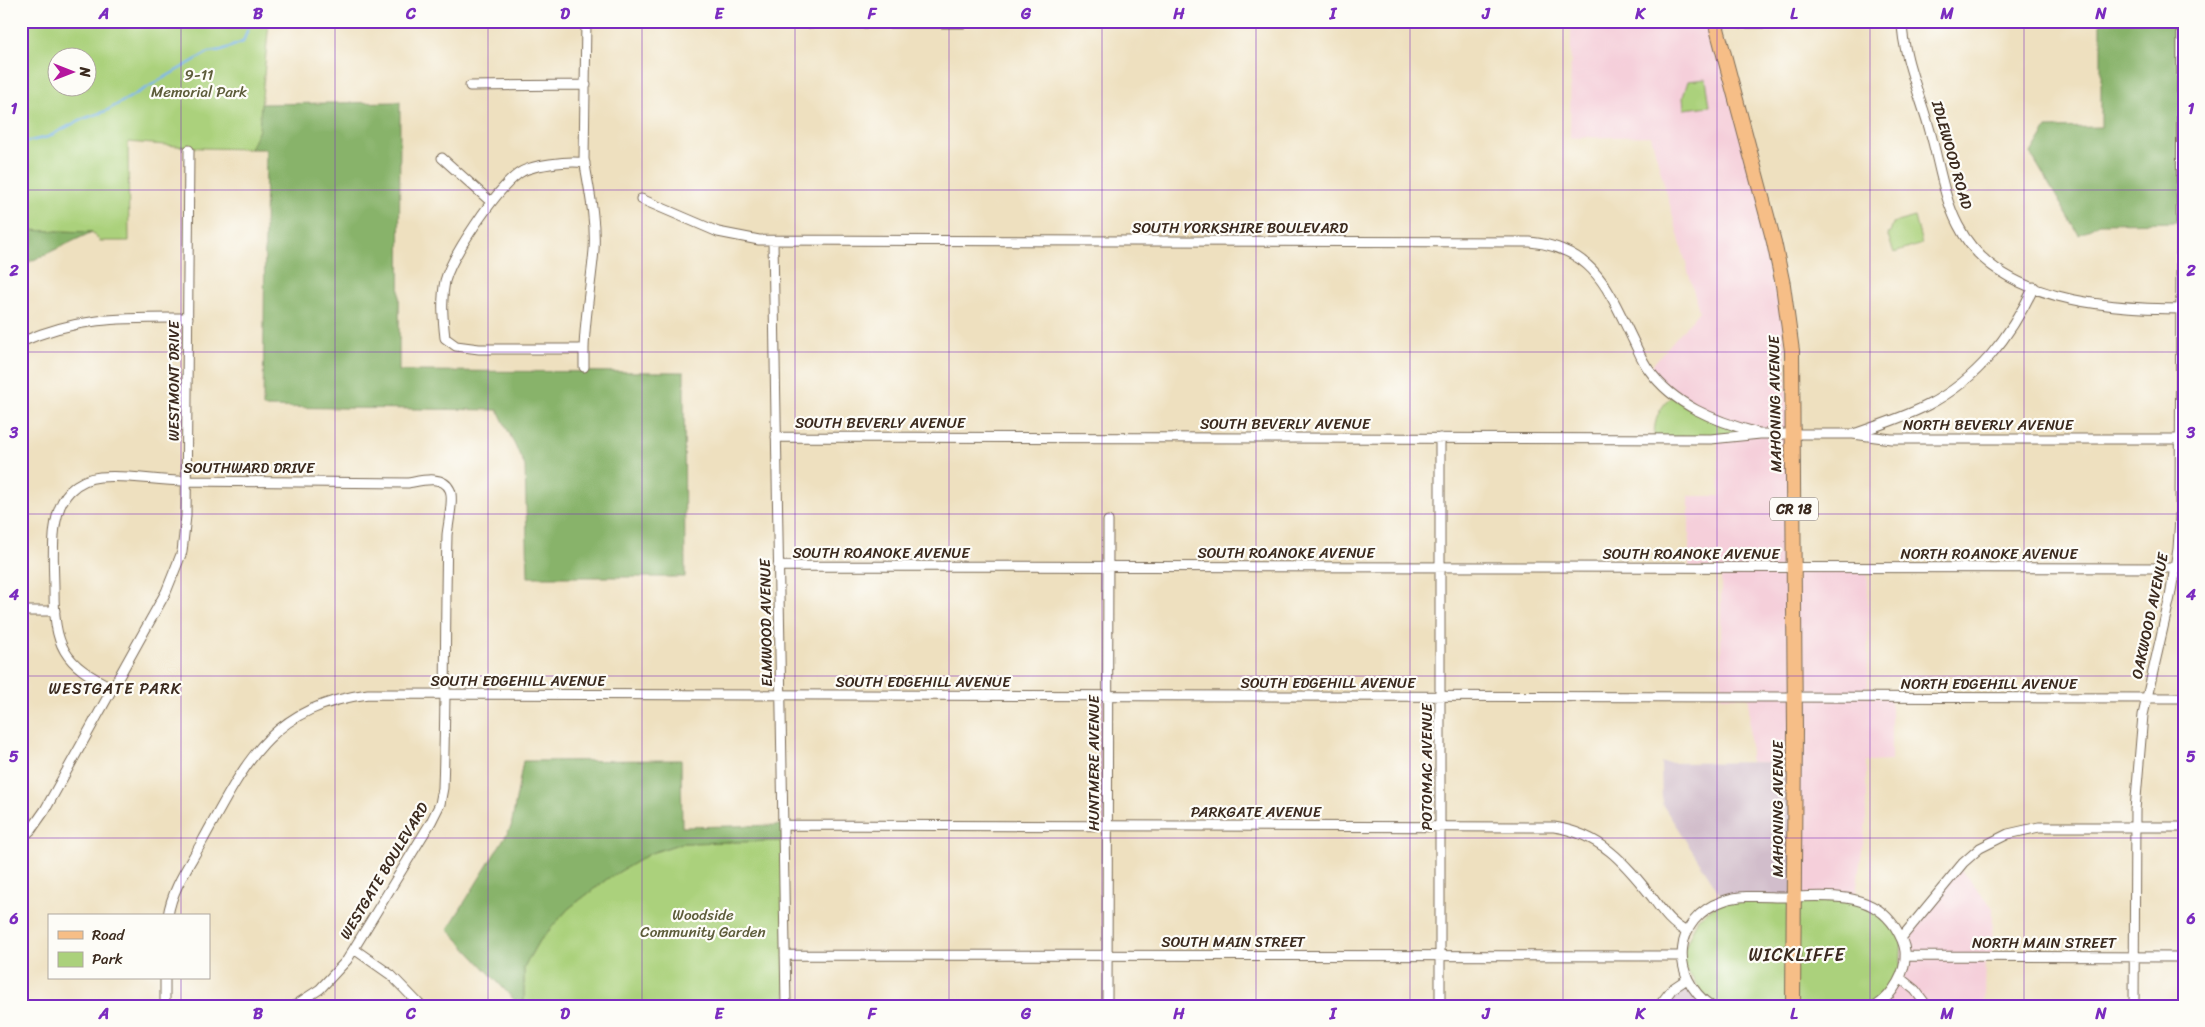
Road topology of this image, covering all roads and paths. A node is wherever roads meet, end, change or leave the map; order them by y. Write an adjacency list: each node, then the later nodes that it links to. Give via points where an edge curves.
1 (586, 21): 11 (street)
2 (776, 21): 3 (street)
3 (938, 21): 4 (street)
4 (964, 21)
5 (1715, 21): 27 (main road, MAHONING AVENUE / CR 18, via 1784,285 1792,350)
6 (1742, 21): 7 (street)
7 (1806, 21)
8 (1902, 21): 20 (street, IDLEWOOD ROAD, via 1903,39 1958,224 1972,246 1997,270)
9 (2166, 21): 10 (street)
10 (2182, 22): 16 (street, OAKWOOD AVENUE)
11 (586, 84): 12 (street); 15 (street)
12 (470, 86)
13 (189, 150): 22 (street, WESTMONT DRIVE)
14 (442, 158): 18 (street)
15 (584, 163): 18 (street, via 552,164 519,173); 24 (street, via 589,181 594,248 585,312)
16 (2183, 168): 21 (street, OAKWOOD AVENUE)
17 (640, 199): 19 (street, SOUTH YORKSHIRE BOULEVARD, via 718,232)
18 (491, 202): 24 (street, via 445,282 445,338 456,346 479,349)
19 (773, 241): 26 (street, SOUTH YORKSHIRE BOULEVARD, via 1550,244 1581,258 1600,278 1644,364 1667,390 1704,414 1730,426); 29 (street, ELMWOOD AVENUE)
20 (2034, 287): 21 (street, IDLEWOOD ROAD, via 2102,306); 28 (street, via 2008,336 1968,379 1928,405)
21 (2183, 309): 31 (street, OAKWOOD AVENUE)
22 (188, 318): 23 (street, via 103,319 60,327); 32 (street, WESTMONT DRIVE)
23 (21, 342)
24 (584, 349): 25 (street)
25 (584, 366)
26 (1760, 434): 27 (street, SOUTH BEVERLY AVENUE); 30 (street, SOUTH BEVERLY AVENUE, via 1711,438)
27 (1793, 434): 28 (street, NORTH BEVERLY AVENUE); 37 (main road, MAHONING AVENUE / CR 18)
28 (1853, 434): 31 (street, NORTH BEVERLY AVENUE, via 1891,439)
29 (776, 437): 30 (street, SOUTH BEVERLY AVENUE); 34 (street, ELMWOOD AVENUE)
30 (1440, 438): 36 (street, POTOMAC AVENUE)
31 (2183, 439): 38 (street, OAKWOOD AVENUE)
32 (187, 481): 40 (street, SOUTHWARD DRIVE, via 104,477 88,480 71,490 61,503 56,521); 41 (street, WESTMONT DRIVE, via 186,531 177,566); 42 (street, SOUTHWARD DRIVE, via 408,483 438,480 446,485 451,496 447,535)
33 (1108, 521): 35 (street, HUNTMERE AVENUE)
34 (778, 566): 35 (street, SOUTH ROANOKE AVENUE); 43 (street, ELMWOOD AVENUE)
35 (1107, 567): 36 (street, SOUTH ROANOKE AVENUE); 44 (street, HUNTMERE AVENUE)
36 (1441, 568): 37 (street, SOUTH ROANOKE AVENUE); 45 (street, POTOMAC AVENUE)
37 (1794, 568): 38 (street, NORTH ROANOKE AVENUE); 46 (main road, MAHONING AVENUE / CR 18)
38 (2180, 568): 47 (street, OAKWOOD AVENUE)
39 (21, 611): 40 (street)
40 (55, 611): 41 (street, SOUTHWARD DRIVE, via 64,652 88,675)
41 (113, 688): 54 (street, WESTMONT DRIVE, via 45,810)
42 (446, 695): 43 (street, SOUTH EDGEHILL AVENUE); 56 (street, SOUTH EDGEHILL AVENUE, via 368,694 335,699 311,709 275,732 238,776 179,883); 59 (street, WESTGATE BOULEVARD, via 440,804)
43 (781, 696): 44 (street, SOUTH EDGEHILL AVENUE); 49 (street, ELMWOOD AVENUE)
44 (1107, 696): 45 (street, SOUTH EDGEHILL AVENUE); 50 (street, HUNTMERE AVENUE)
45 (1441, 697): 46 (street, SOUTH EDGEHILL AVENUE); 51 (street, POTOMAC AVENUE)
46 (1794, 697): 47 (street, NORTH EDGEHILL AVENUE); 55 (main road, MAHONING AVENUE / CR 18)
47 (2146, 698): 48 (street, NORTH EDGEHILL AVENUE); 52 (street, OAKWOOD AVENUE, via 2142,715)
48 (2184, 698)
49 (784, 825): 50 (street, PARKGATE AVENUE); 60 (street, ELMWOOD AVENUE)
50 (1107, 826): 51 (street, PARKGATE AVENUE); 61 (street, HUNTMERE AVENUE)
51 (1440, 826): 57 (street, PARKGATE AVENUE, via 1554,827 1584,836 1614,854 1671,922); 62 (street, POTOMAC AVENUE)
52 (2135, 827): 53 (street); 58 (street, via 2039,827 2017,831 1996,840 1980,848 1963,863); 65 (street, OAKWOOD AVENUE)
53 (2184, 827)
54 (21, 839)
55 (1794, 897): 57 (street, via 1724,900 1706,910); 58 (street, via 1865,901 1884,913); 78 (main road, MAHONING AVENUE / CR 18)
56 (169, 914)
57 (1687, 932): 63 (street)
58 (1902, 937): 64 (street)
59 (354, 949): 71 (street, WESTGATE BOULEVARD, via 329,981); 72 (street, via 391,974)
60 (785, 955): 61 (street, SOUTH MAIN STREET); 73 (street, ELMWOOD AVENUE)
61 (1107, 955): 62 (street, SOUTH MAIN STREET); 74 (street, HUNTMERE AVENUE)
62 (1440, 956): 63 (street, SOUTH MAIN STREET); 75 (street, POTOMAC AVENUE)
63 (1681, 956): 68 (street)
64 (1905, 956): 65 (street, NORTH MAIN STREET); 67 (street)
65 (2134, 957): 66 (street, NORTH MAIN STREET); 81 (street, OAKWOOD AVENUE)
66 (2184, 957)
67 (1900, 978): 79 (street); 80 (street)
68 (1687, 979): 76 (street, via 1672,989); 77 (street)
69 (165, 980): 70 (street)
70 (165, 1006)
71 (294, 1006)
72 (421, 1006)
73 (786, 1006)
74 (1107, 1006)
75 (1440, 1006)
76 (1658, 1006)
77 (1711, 1006)
78 (1793, 1006)
79 (1876, 1006)
80 (1927, 1006)
81 (2134, 1006)

